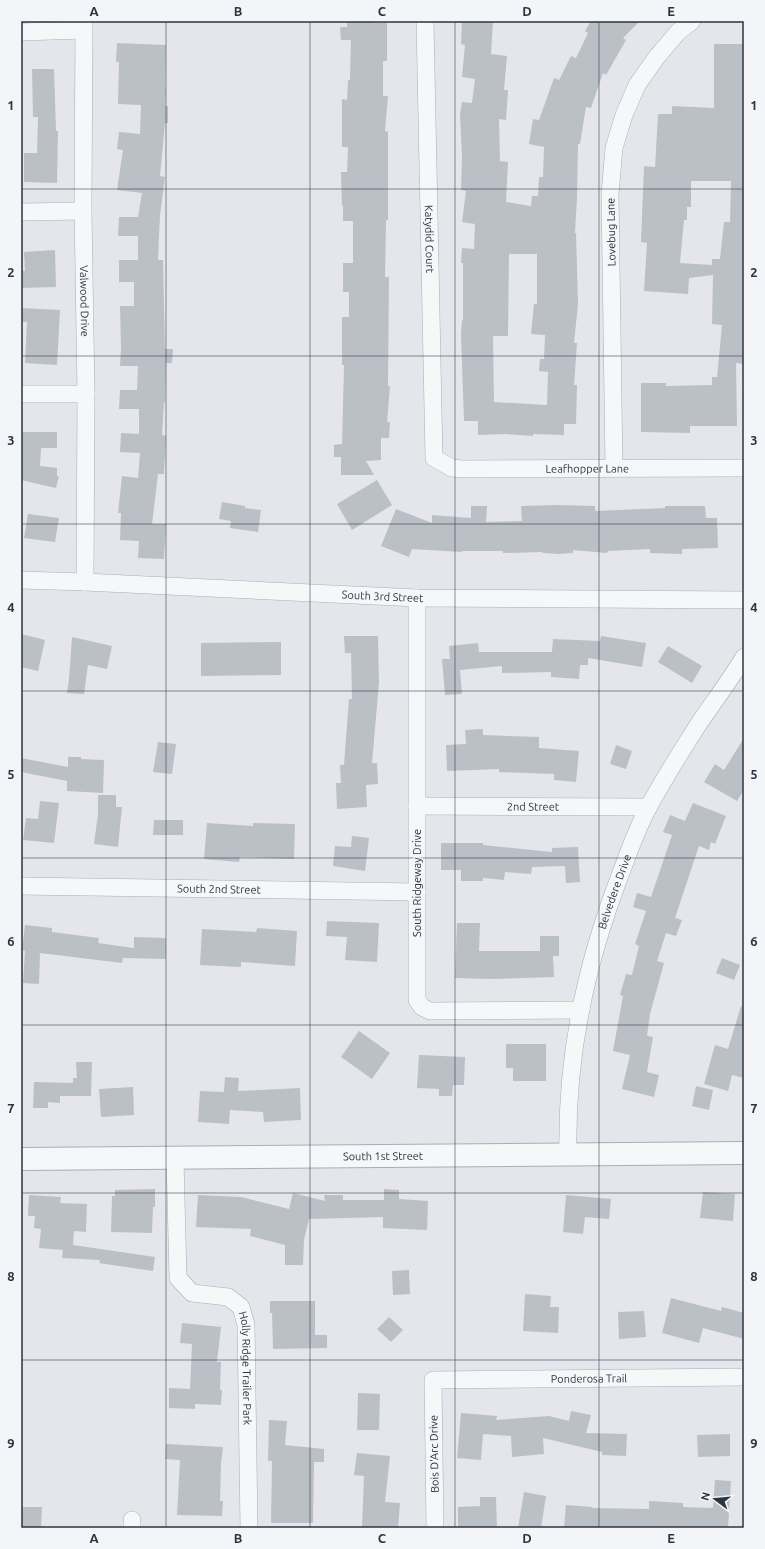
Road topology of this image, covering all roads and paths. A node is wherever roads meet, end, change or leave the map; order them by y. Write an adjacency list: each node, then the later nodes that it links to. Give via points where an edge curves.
1 (425, 21): 9 (street, Katydid Court)
2 (692, 21): 10 (street, Lovebug Lane, via 678,32 637,85 614,148 610,194)
3 (84, 25): 4 (street); 5 (street, Valwood Drive)
4 (21, 32)
5 (83, 211): 6 (street); 8 (street, Valwood Drive)
6 (21, 212)
7 (21, 394): 8 (street)
8 (86, 394): 13 (street, Valwood Drive)
9 (434, 458): 10 (street, Leafhopper Lane, via 452,468 462,469)
10 (614, 468): 11 (street, Leafhopper Lane)
11 (744, 468)
12 (21, 580): 13 (street, South 3rd Street)
13 (84, 582): 14 (street, South 3rd Street)
14 (417, 598): 15 (street, South 3rd Street); 17 (street, South Ridgeway Drive)
15 (744, 600)
16 (744, 657): 18 (street, Belvedere Drive, via 731,680 697,726)
17 (417, 806): 18 (street, 2nd Street); 20 (street, South Ridgeway Drive)
18 (648, 807): 21 (street, Belvedere Drive, via 607,909 590,967)
19 (21, 886): 20 (street, South 2nd Street)
20 (417, 892): 21 (street, South Ridgeway Drive, via 417,1000 422,1007 430,1011)
21 (581, 1010): 23 (street, Belvedere Drive, via 570,1078)
22 (744, 1153): 23 (street, South 1st Street)
23 (568, 1154): 24 (street, South 1st Street)
24 (176, 1158): 25 (street, South 1st Street); 28 (street, Holly Ridge Trailer Park, via 178,1278 192,1293 228,1297 241,1307 246,1325)
25 (21, 1159)
26 (744, 1377): 27 (street, Ponderosa Trail)
27 (433, 1380): 29 (street, Bois D'Arc Drive)
28 (249, 1528)
29 (435, 1528)

